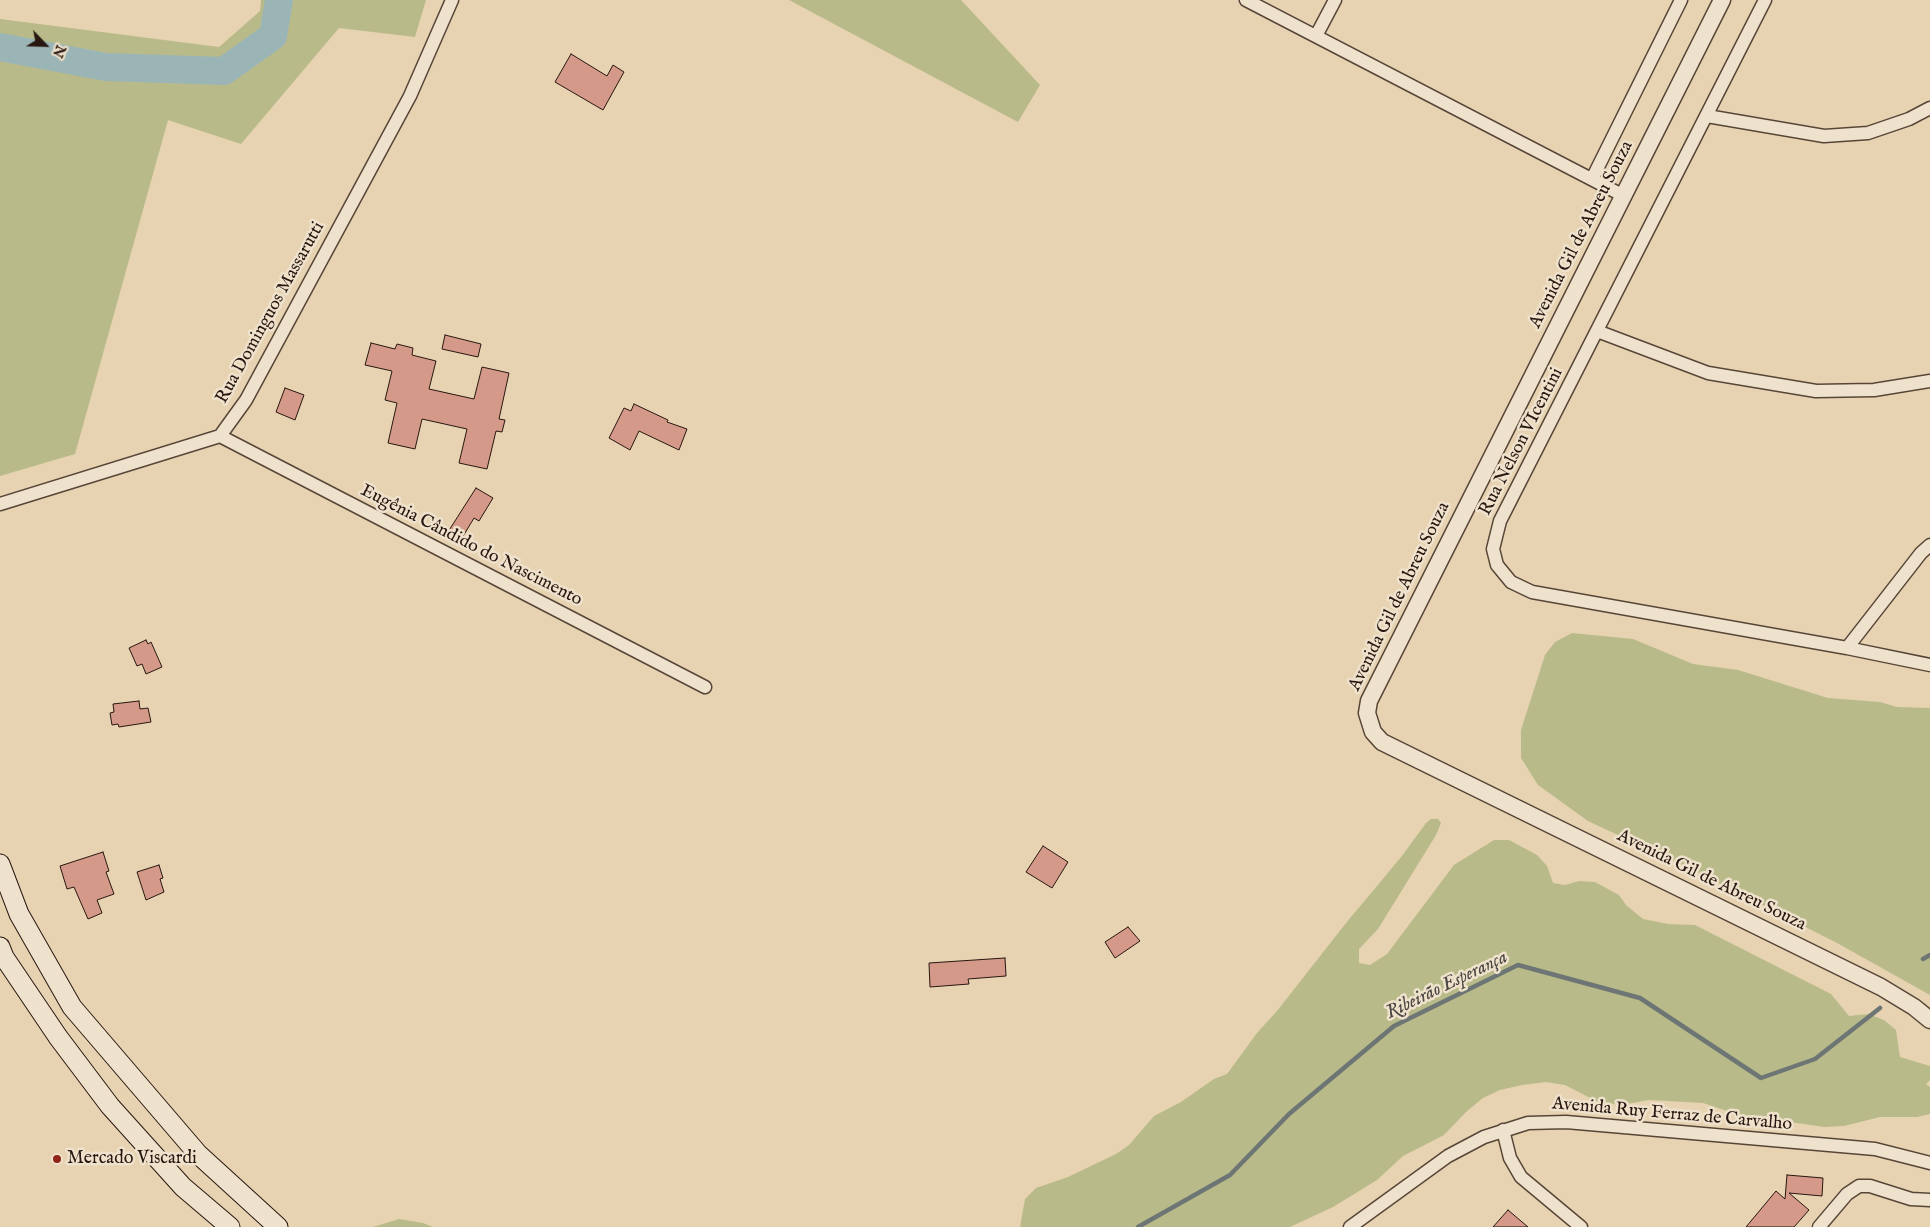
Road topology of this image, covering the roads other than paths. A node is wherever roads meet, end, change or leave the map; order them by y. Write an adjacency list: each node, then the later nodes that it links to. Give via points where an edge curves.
1 (452, 0): 14 (street, Rua Dominguos Massarutti, via 410,96 246,400)
2 (1246, 0): 7 (street)
3 (1335, 0): 7 (street)
4 (1681, 0): 10 (street)
5 (1722, 0): 11 (street, Avenida Gil de Abreu Souza)
6 (1765, 0): 9 (street, Rua Nelson VIcentini)
7 (1316, 36): 10 (street)
8 (1930, 108): 9 (street, via 1868,133 1824,136)
9 (1707, 116): 12 (street, Rua Nelson VIcentini)
10 (1592, 179): 11 (street)
11 (1624, 196): 22 (street, Avenida Gil de Abreu Souza, via 1369,701 1369,722 1382,742 1881,987)
12 (1597, 331): 13 (street, via 1708,373 1816,391 1874,390); 17 (street, Rua Nelson VIcentini, via 1500,521 1493,549 1497,565 1511,582 1532,592)
13 (1930, 381)
14 (220, 436): 15 (street); 19 (street, Eugênia Cândido do Nascimento)
15 (0, 504)
16 (1927, 553): 17 (street)
17 (1847, 648): 18 (street, Rua Nelson VIcentini)
18 (1930, 665)
19 (705, 687)
20 (0, 864): 27 (main road, via 19,914 72,1007 198,1154)
21 (0, 947): 26 (main road, via 58,1037 110,1106 182,1187)
22 (1930, 1020)
23 (1503, 1130): 24 (street, Avenida Ruy Ferraz de Carvalho, via 1528,1123 1566,1122 1876,1149); 28 (street, Avenida Ruy Ferraz de Carvalho, via 1448,1156); 29 (street, via 1510,1158 1522,1176)
24 (1930, 1163)
25 (1930, 1200): 30 (street, via 1911,1199 1870,1186 1859,1186 1847,1194)
26 (230, 1227)
27 (278, 1227)
28 (1350, 1227)
29 (1581, 1227)
30 (1819, 1227)

